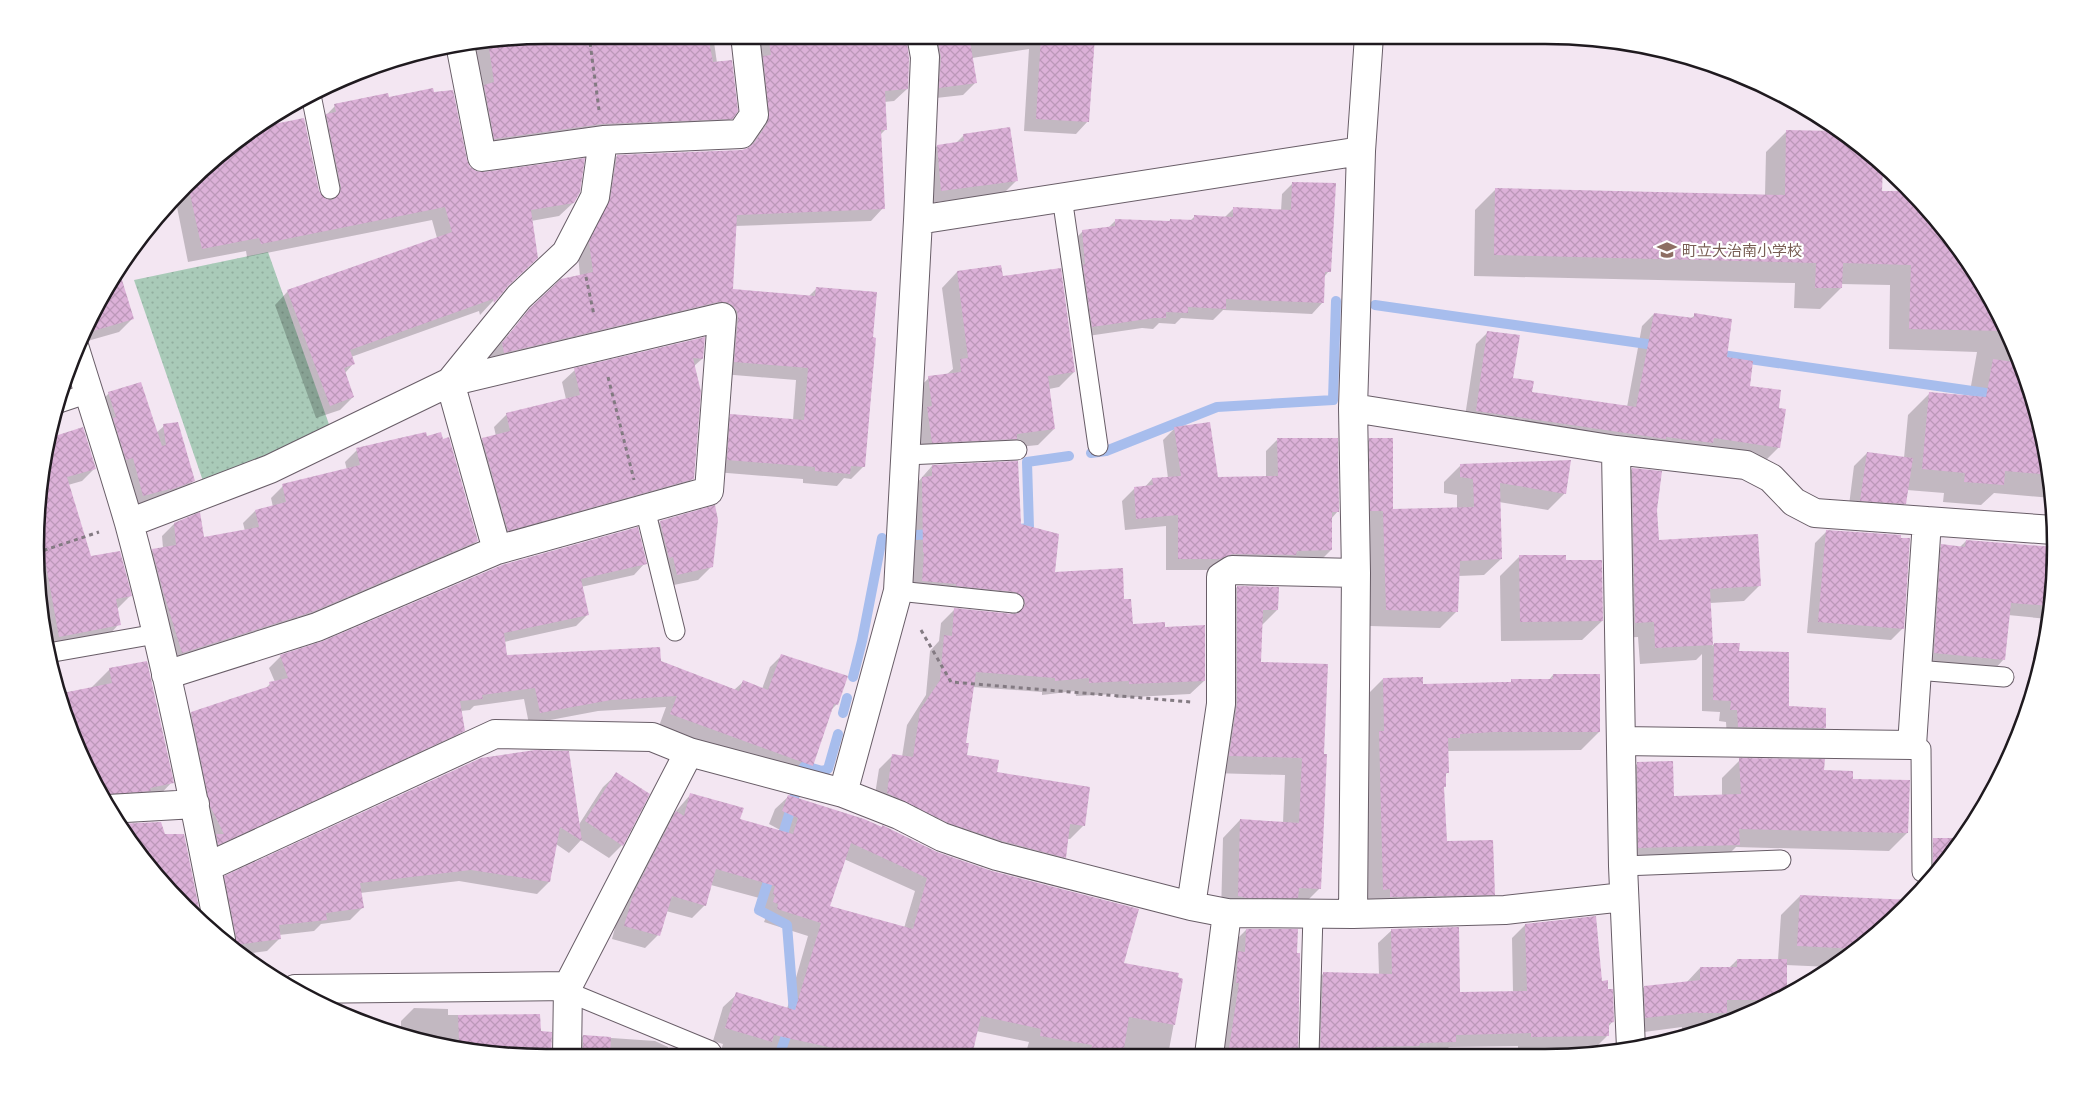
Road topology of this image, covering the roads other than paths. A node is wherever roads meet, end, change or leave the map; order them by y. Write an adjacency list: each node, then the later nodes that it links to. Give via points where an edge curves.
1 (746, 44): 6 (street, via 754,115 740,134)
2 (923, 44): 10 (street, via 925,57)
3 (1368, 44): 7 (street)
4 (461, 51): 6 (street, via 482,157)
5 (312, 102): 8 (lane)
6 (603, 140): 12 (street, via 595,197 566,253 519,297)
7 (1361, 151): 9 (street); 15 (street)
8 (330, 189)
9 (1062, 197): 10 (street); 16 (lane)
10 (918, 220): 19 (street)
11 (79, 362): 13 (street)
12 (450, 382): 20 (street, via 722,317 709,491); 22 (street, via 270,469); 24 (street)
13 (89, 393): 14 (lane); 22 (street)
14 (65, 401)
15 (1353, 408): 18 (street); 25 (street)
16 (1098, 446)
17 (1017, 450): 19 (lane)
18 (1616, 450): 21 (street, via 1746,465 1771,478 1794,502 1815,513); 34 (street)
19 (906, 455): 26 (street)
20 (644, 509): 24 (street); 28 (lane)
21 (1927, 521): 23 (street); 31 (street)
22 (128, 523): 29 (street)
23 (2046, 530)
24 (497, 550): 32 (street, via 317,627)
25 (1356, 573): 45 (street, via 1232,570 1221,577 1221,704); 48 (street)
26 (898, 591): 27 (lane); 37 (street)
27 (1014, 602)
28 (675, 631)
29 (156, 634): 30 (lane); 32 (street)
30 (55, 652)
31 (1916, 670): 33 (lane); 35 (street)
32 (166, 675): 38 (street)
33 (2004, 677)
34 (1621, 741): 35 (street); 41 (street)
35 (1912, 745): 43 (lane, via 1920,749)
36 (689, 752): 37 (street); 42 (street, via 652,738 495,734); 50 (street)
37 (843, 793): 45 (street, via 899,815 942,837 998,856)
38 (195, 804): 39 (street); 42 (street)
39 (117, 808)
40 (1781, 860): 41 (lane)
41 (1623, 866): 44 (street)
42 (207, 867): 49 (street)
43 (1922, 872)
44 (1624, 897): 48 (street, via 1505,910); 52 (street)
45 (1191, 906): 46 (street)
46 (1227, 913): 47 (street); 55 (street)
47 (1313, 914): 48 (street); 56 (lane)
48 (1353, 914)
49 (218, 927)
50 (568, 989): 51 (street); 53 (street); 54 (lane)
51 (310, 990)
52 (1630, 1042)
53 (567, 1049)
54 (706, 1049)
55 (1210, 1049)
56 (1309, 1049)

